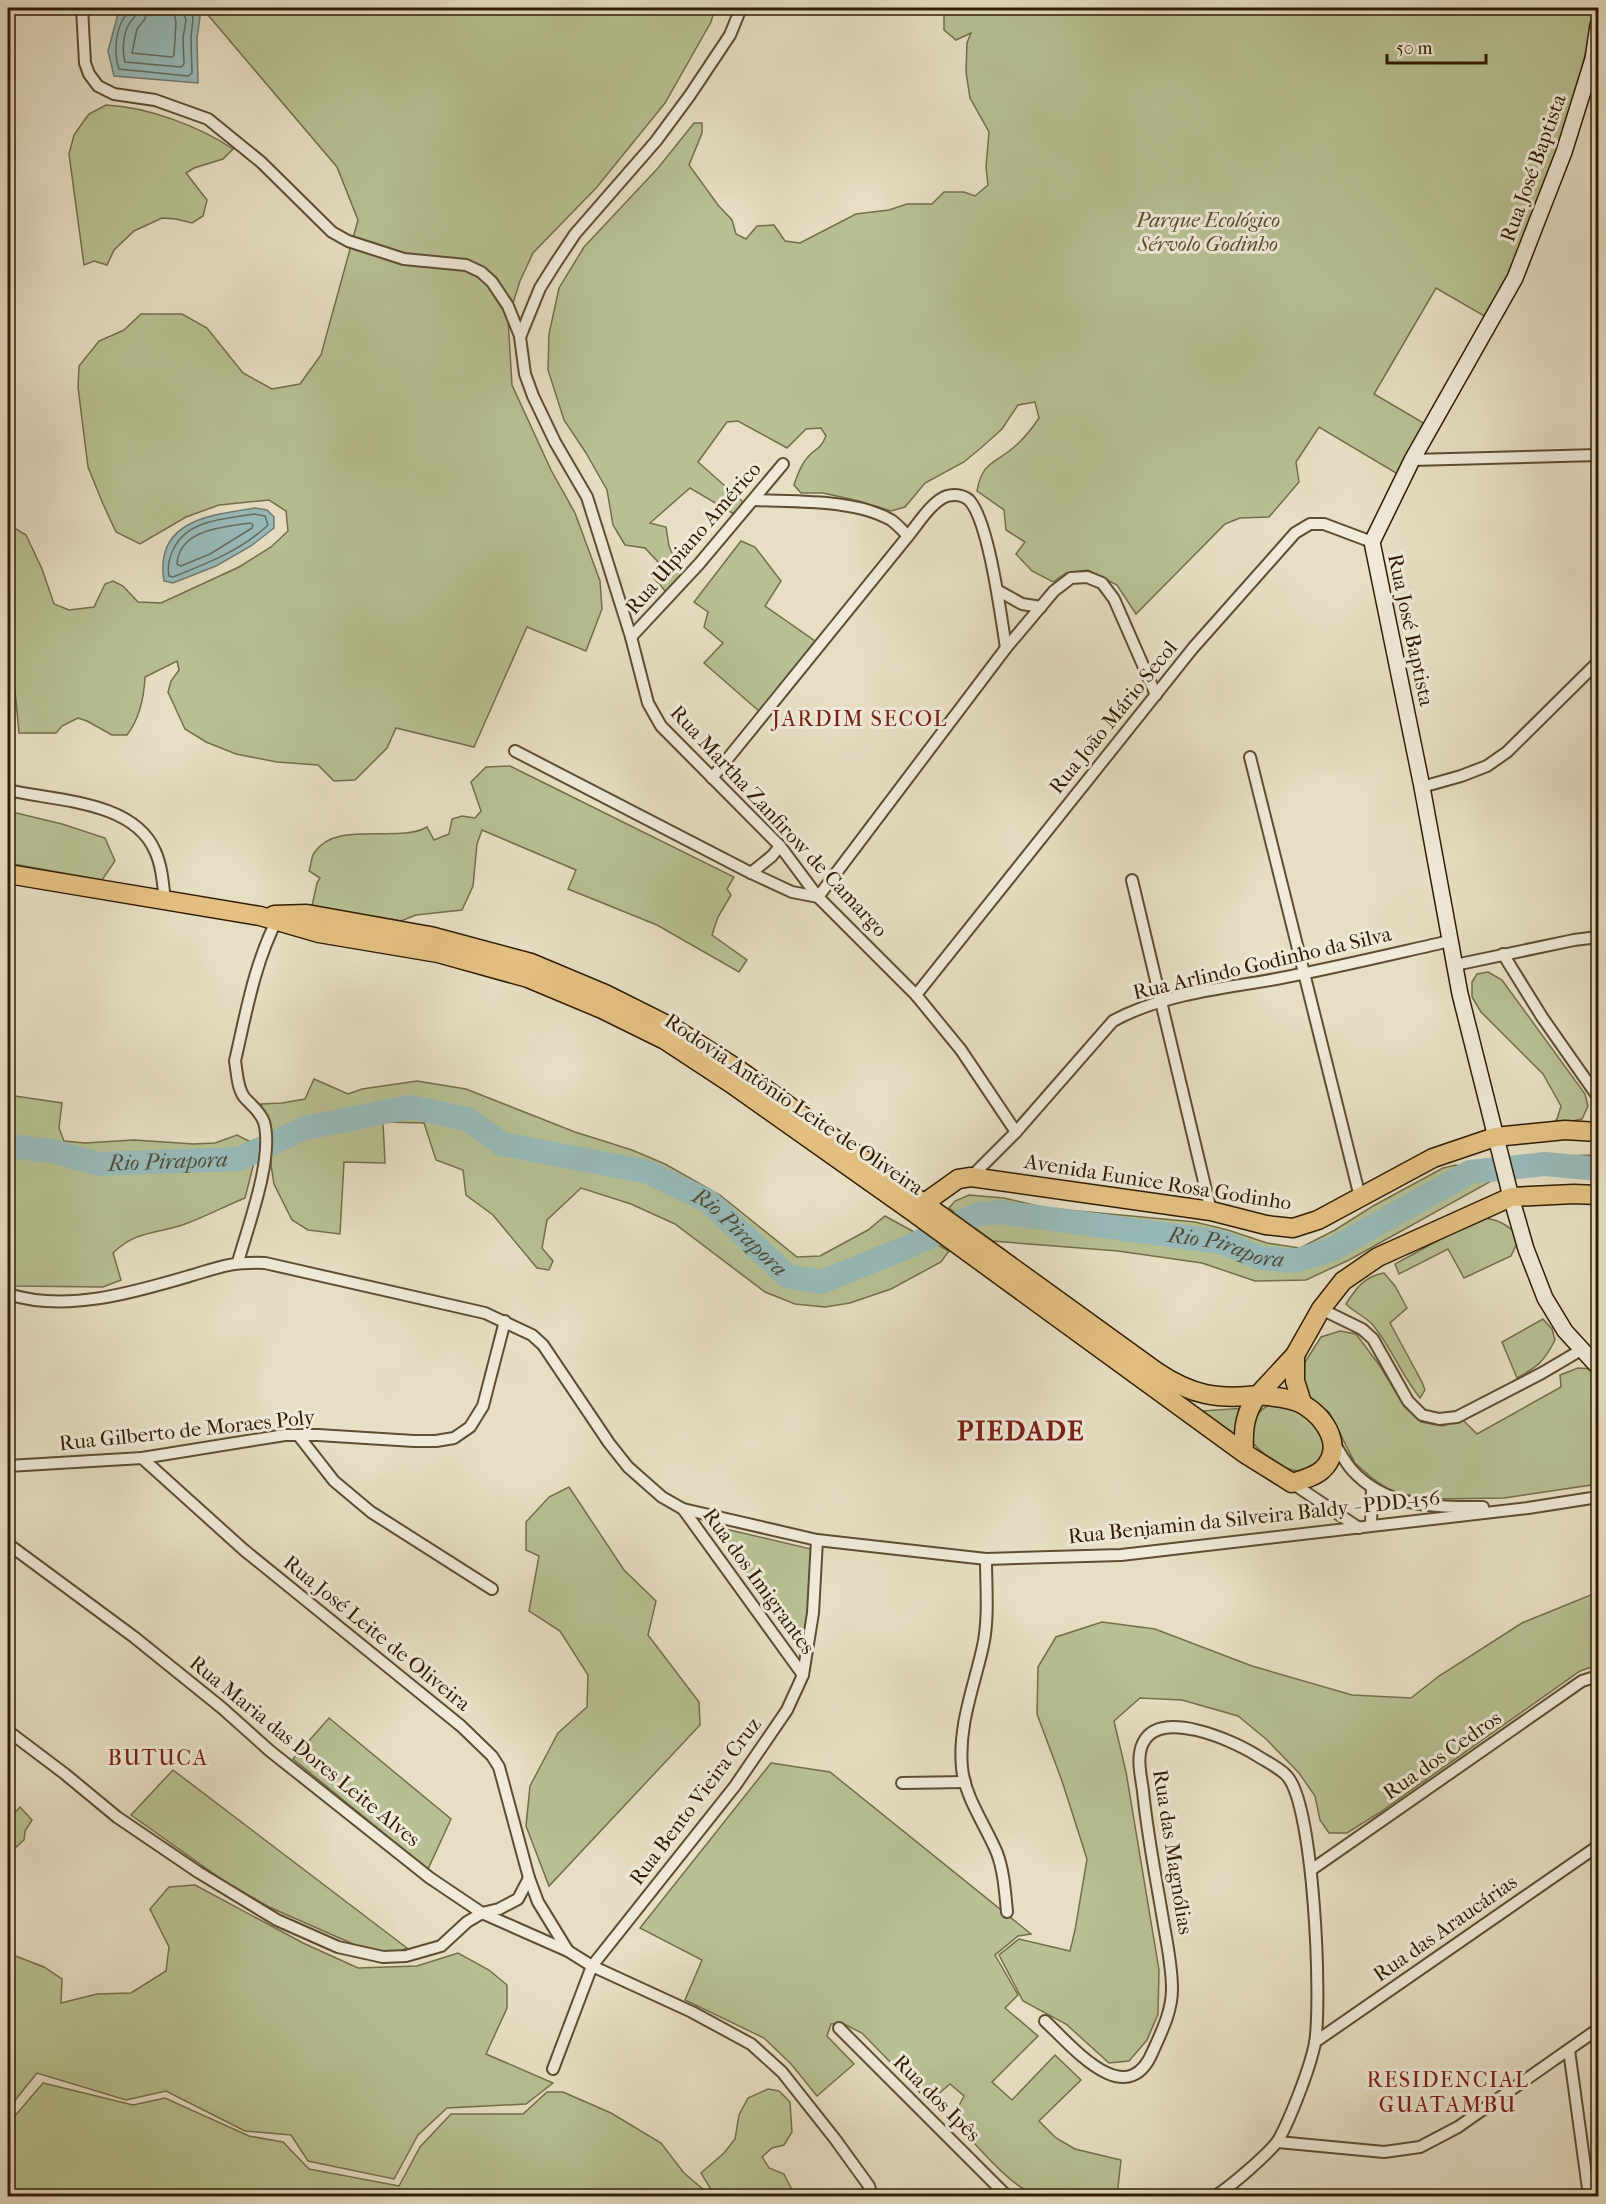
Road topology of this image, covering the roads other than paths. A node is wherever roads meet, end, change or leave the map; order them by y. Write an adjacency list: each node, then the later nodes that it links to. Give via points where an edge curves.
1 (82, 8): 4 (street, via 85,63 98,86 114,94 186,109 208,119 261,162 332,232 348,241 404,259 466,265 481,272 508,306)
2 (741, 8): 4 (street, Rua Martha Zanfirow de Camargo, via 730,35 690,95 656,141 575,234 540,288)
3 (1599, 25): 6 (street, Rua José Baptista, via 1593,59 1564,152 1515,278)
4 (520, 337): 13 (street, Rua Martha Zanfirow de Camargo, via 525,374 533,396 588,497)
5 (1599, 455): 6 (street)
6 (1412, 460): 10 (street, Rua José Baptista)
7 (783, 464): 8 (street, Rua Ulpiano Américo)
8 (754, 500): 9 (street, via 832,504 872,512 893,521); 13 (street, Rua Ulpiano Américo)
9 (908, 536): 11 (street, via 945,497 967,498 982,526); 19 (street)
10 (1372, 542): 16 (street, Rua João Mário Secol, via 1324,524 1310,524 1295,533); 20 (street, Rua José Baptista)
11 (997, 590): 12 (street, via 1022,604); 14 (street)
12 (1041, 607): 14 (street); 16 (street, via 1071,578 1087,577 1102,583 1114,598)
13 (631, 638): 19 (street, Rua Martha Zanfirow de Camargo, via 648,703 661,726)
14 (1006, 648): 26 (street)
15 (1599, 662): 20 (street, via 1507,752 1487,766)
16 (1156, 695): 34 (street, Rua João Mário Secol)
17 (515, 751): 23 (street)
18 (1250, 757): 33 (street)
19 (712, 778): 22 (street, Rua Martha Zanfirow de Camargo)
20 (1422, 787): 30 (street, Rua José Baptista)
21 (8, 790): 27 (street, via 70,801 128,820 142,831 155,850)
22 (780, 846): 23 (street); 26 (street, Rua Martha Zanfirow de Camargo)
23 (751, 873): 26 (street, via 792,892)
24 (8, 874): 27 (main road, Rodovia Antônio Leite de Oliveira)
25 (1132, 880): 35 (street)
26 (818, 897): 34 (street, Rua Martha Zanfirow de Camargo)
27 (165, 901): 28 (main road, Rodovia Antônio Leite de Oliveira)
28 (272, 917): 41 (main road, Rodovia Antônio Leite de Oliveira, via 307,914 430,936 531,963 605,994 711,1052); 46 (main road, Rodovia Antônio Leite de Oliveira, via 319,933 438,953 528,978 602,1009 665,1040); 49 (street, via 235,1061 243,1095 263,1120 267,1139 264,1167)
29 (1599, 937): 31 (street)
30 (1450, 941): 32 (street, Rua José Baptista); 33 (street, Rua Arlindo Godinho da Silva)
31 (1503, 954): 32 (street); 36 (street)
32 (1455, 965): 39 (street, Rua José Baptista)
33 (1304, 974): 35 (street, Rua Arlindo Godinho da Silva); 44 (street)
34 (916, 995): 37 (street, Rua Martha Zanfirow de Camargo, via 961,1050)
35 (1161, 1001): 37 (street, Rua Arlindo Godinho da Silva, via 1113,1021); 47 (street)
36 (1599, 1097)
37 (1016, 1132): 40 (street, Rua Arlindo Godinho da Silva)
38 (1599, 1132): 39 (main road, Avenida Eunice Rosa Godinho, via 1565,1130)
39 (1497, 1143): 44 (main road, Avenida Eunice Rosa Godinho, via 1433,1158); 45 (street, Rua José Baptista)
40 (971, 1177): 42 (main road, Avenida Eunice Rosa Godinho); 47 (main road, Avenida Eunice Rosa Godinho)
41 (898, 1185): 42 (main road); 46 (main road, Rodovia Antônio Leite de Oliveira)
42 (944, 1187): 46 (main road, Avenida Eunice Rosa Godinho)
43 (1599, 1195): 45 (main road)
44 (1360, 1197): 47 (main road, Avenida Eunice Rosa Godinho, via 1318,1220 1293,1228)
45 (1511, 1197): 53 (main road, via 1378,1257 1343,1281); 55 (street, via 1545,1298 1564,1331)
46 (922, 1210): 48 (main road, Rodovia Antônio Leite de Oliveira)
47 (1211, 1211)
48 (965, 1243): 59 (main road, Rodovia Antônio Leite de Oliveira, via 1175,1384 1194,1393); 61 (main road, Rodovia Antônio Leite de Oliveira)
49 (238, 1262): 51 (street, Rua Benjamin da Silveira Baldy - PDD-156, via 86,1300); 54 (street, Rua Benjamin da Silveira Baldy - PDD-156, via 265,1263 451,1304)
50 (8, 1294): 51 (street, Rua Benjamin da Silveira Baldy - PDD-156)
51 (22, 1298): 52 (street)
52 (8, 1302)
53 (1321, 1309): 55 (street, via 1362,1329 1372,1339 1408,1401 1422,1415 1438,1419 1456,1417); 56 (main road)
54 (505, 1321): 62 (street, Rua Gilberto de Moraes Poly, via 483,1406 470,1427 454,1438 414,1441); 72 (street, Rua Benjamin da Silveira Baldy - PDD-156, via 543,1345 628,1467 662,1497)
55 (1581, 1350): 57 (street)
56 (1295, 1355): 58 (main road); 60 (main road, via 1295,1381)
57 (1599, 1367)
58 (1258, 1395): 59 (main road, Rodovia Antônio Leite de Oliveira); 60 (main road, Rodovia Antônio Leite de Oliveira); 64 (main road, via 1245,1418)
59 (1237, 1397): 61 (main road)
60 (1302, 1403): 63 (main road, via 1328,1428)
61 (1184, 1409): 64 (main road, Rodovia Antônio Leite de Oliveira)
62 (298, 1435): 65 (street, Rua Gilberto de Moraes Poly); 79 (street, via 334,1481 371,1512)
63 (1333, 1442): 67 (main road, via 1331,1458 1322,1470); 68 (street, via 1352,1470)
64 (1244, 1453): 67 (main road, Rodovia Antônio Leite de Oliveira)
65 (141, 1458): 66 (street, Rua Gilberto de Moraes Poly); 87 (street, Rua José Leite de Oliveira, via 244,1550 492,1756 514,1816)
66 (8, 1466)
67 (1292, 1483): 75 (street, Rodovia Antônio Leite de Oliveira)
68 (1372, 1488): 70 (street); 74 (street)
69 (1599, 1497): 71 (street, Rua Benjamin da Silveira Baldy - PDD-156)
70 (1401, 1502): 71 (street); 73 (street)
71 (1528, 1508): 73 (street, Rua Benjamin da Silveira Baldy - PDD-156)
72 (683, 1509): 76 (street, Rua Benjamin da Silveira Baldy - PDD-156); 80 (street, Rua dos Imigrantes)
73 (1413, 1521): 74 (street, Rua Benjamin da Silveira Baldy - PDD-156)
74 (1371, 1525): 75 (street, Rua Benjamin da Silveira Baldy - PDD-156)
75 (1359, 1528): 78 (street, Rua Benjamin da Silveira Baldy - PDD-156, via 1121,1555)
76 (817, 1540): 78 (street, Rua Benjamin da Silveira Baldy - PDD-156); 80 (street, Rua Bento Vieira Cruz, via 813,1613)
77 (8, 1544): 89 (street, Rua Maria das Dores Leite Alves, via 160,1658 430,1878)
78 (986, 1559): 83 (street, via 983,1645 963,1722)
79 (492, 1588)
80 (803, 1676): 91 (street, Rua Bento Vieira Cruz, via 787,1710 735,1786)
81 (1599, 1676): 86 (street, Rua dos Cedros, via 1582,1681)
82 (8, 1731): 89 (street, via 117,1817 198,1872 277,1920 338,1947 382,1957 406,1956 441,1946)
83 (965, 1782): 84 (street); 88 (street, via 997,1855)
84 (902, 1784)
85 (1599, 1846): 95 (street, Rua das Araucárias)
86 (1311, 1870): 92 (street, Rua das Magnólias, via 1297,1795 1287,1776 1253,1753 1204,1732 1171,1726 1155,1730 1143,1743 1139,1760 1170,1957 1172,1991 1167,2018 1149,2061 1134,2074 1115,2077 1096,2068); 95 (street, Rua das Magnólias, via 1318,1960)
87 (529, 1878): 89 (street, via 518,1899 499,1910); 90 (street, Rua José Leite de Oliveira, via 538,1902)
88 (1007, 1912)
89 (482, 1913): 90 (street, Rua Maria das Dores Leite Alves)
90 (568, 1952): 91 (street, Rua Maria das Dores Leite Alves)
91 (592, 1966): 97 (street, Rua Bento Vieira Cruz); 99 (street, Rua Maria das Dores Leite Alves, via 751,2044 782,2072 835,2139)
92 (1045, 2021)
93 (839, 2028): 100 (street, Rua dos Ipês)
94 (1599, 2029): 96 (street)
95 (1315, 2042): 98 (street, Rua das Magnólias)
96 (1569, 2050): 98 (street, via 1458,2127 1420,2147 1384,2152); 102 (street)
97 (554, 2069)
98 (1278, 2142): 101 (street, Rua das Magnólias)
99 (872, 2196)
100 (1007, 2196)
101 (1215, 2196)
102 (1589, 2196)

